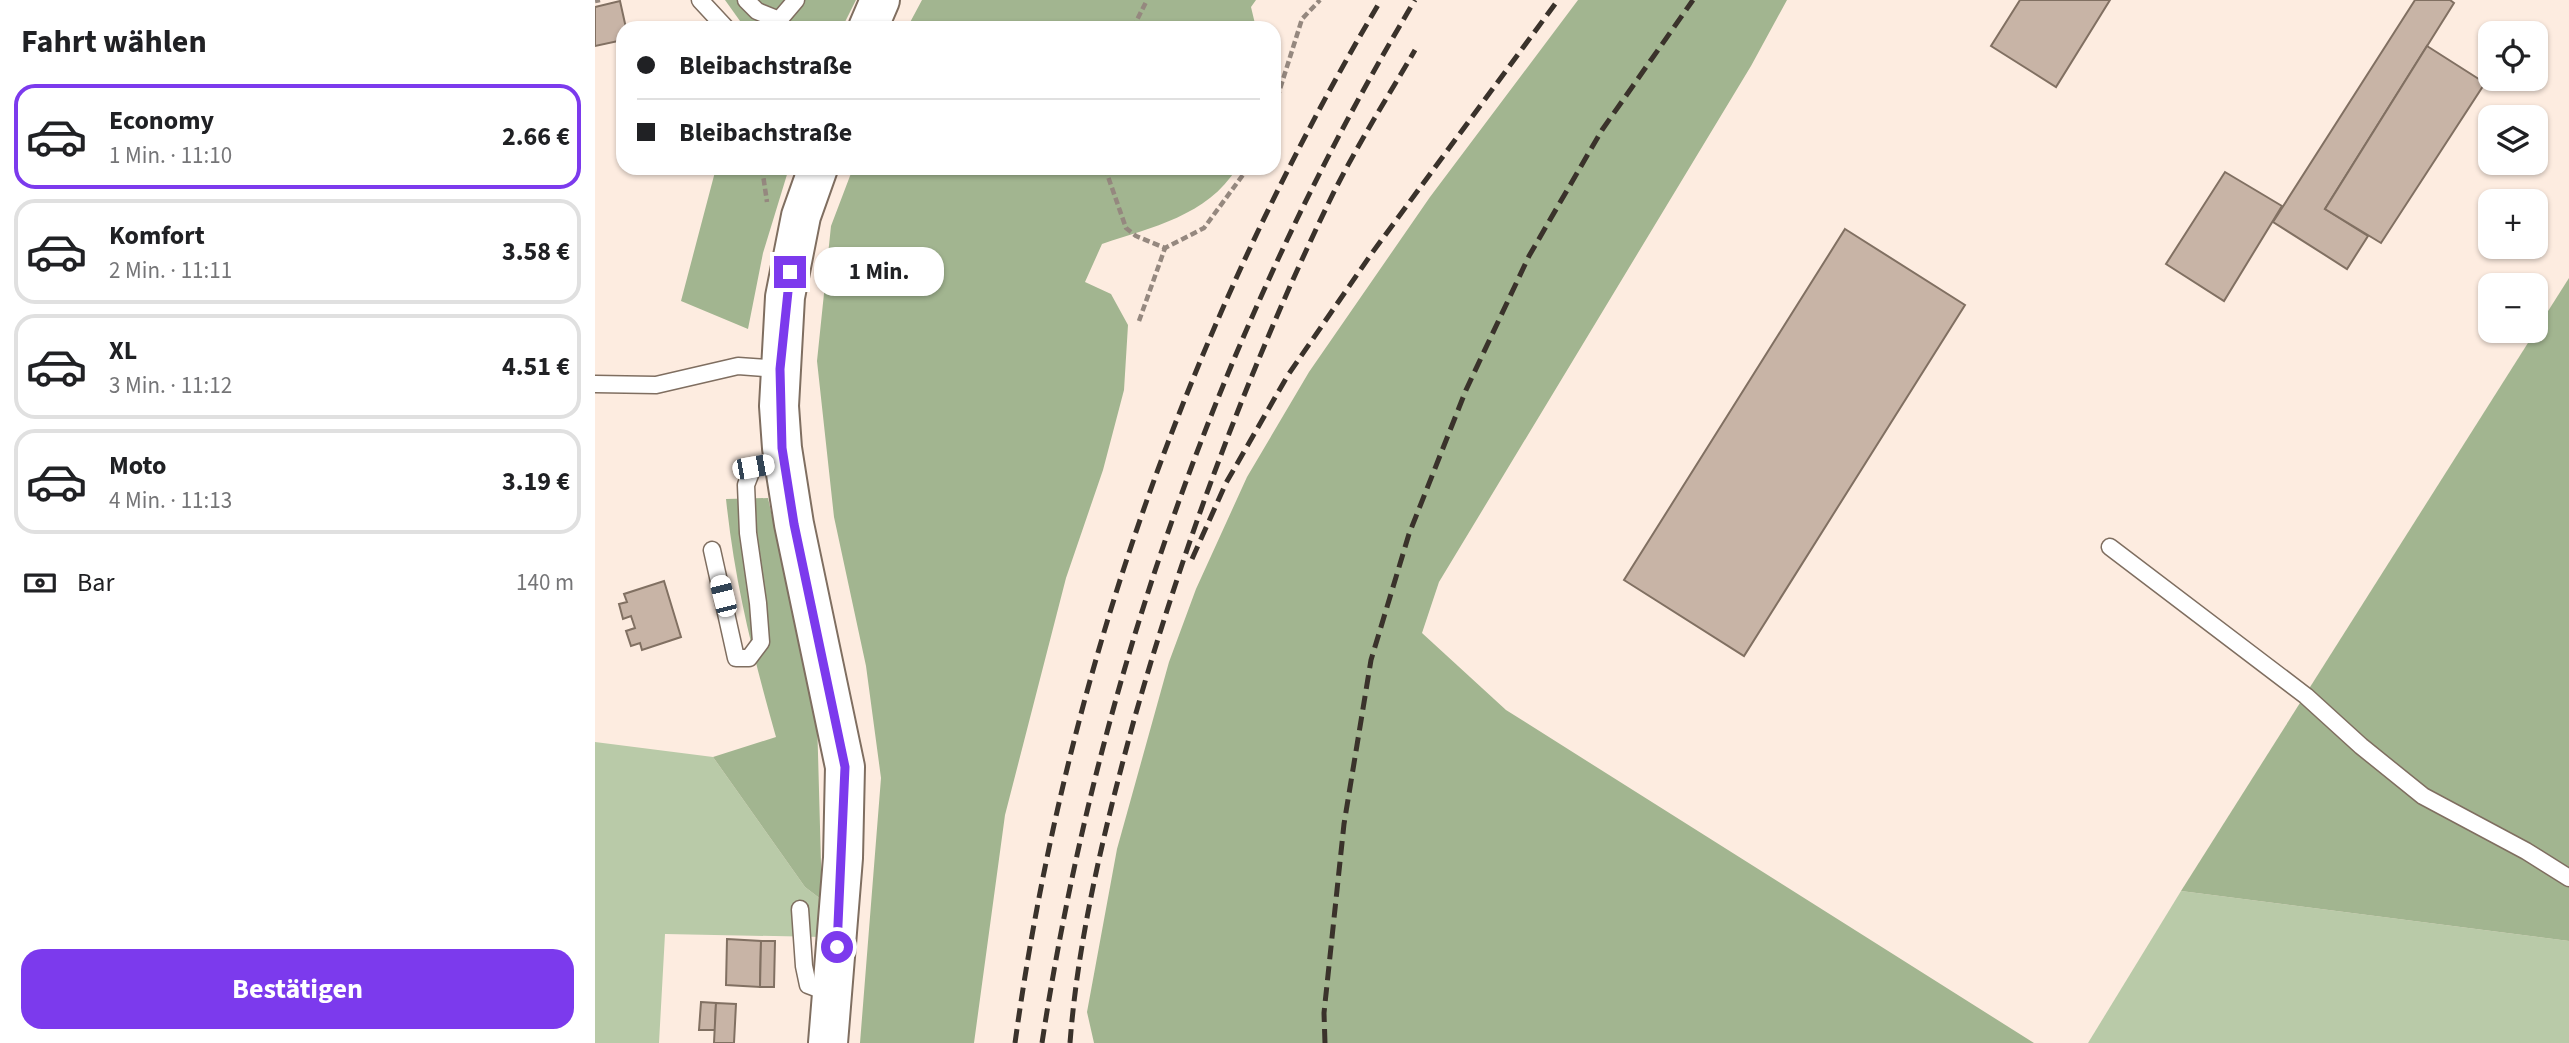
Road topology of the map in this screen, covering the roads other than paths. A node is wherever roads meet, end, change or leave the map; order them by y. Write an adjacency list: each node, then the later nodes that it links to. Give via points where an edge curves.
1 (700, 0): 5 (lane)
2 (746, 0): 6 (lane)
3 (796, 0): 7 (lane)
4 (880, 0): 8 (main road)
5 (719, 21)
6 (772, 21)
7 (778, 21)
8 (871, 21)
9 (816, 175): 10 (main road, via 801,216 785,297)
10 (780, 369): 11 (lane, via 738,366 656,385); 12 (main road)
11 (595, 384)
12 (784, 462): 14 (lane, via 753,467 746,485 761,642 749,658 736,658); 17 (main road, via 845,767)
13 (2110, 547): 15 (lane, via 2306,696 2423,796)
14 (712, 550)
15 (2569, 878)
16 (800, 909): 17 (lane, via 808,985)
17 (832, 995): 18 (main road)
18 (828, 1043)

